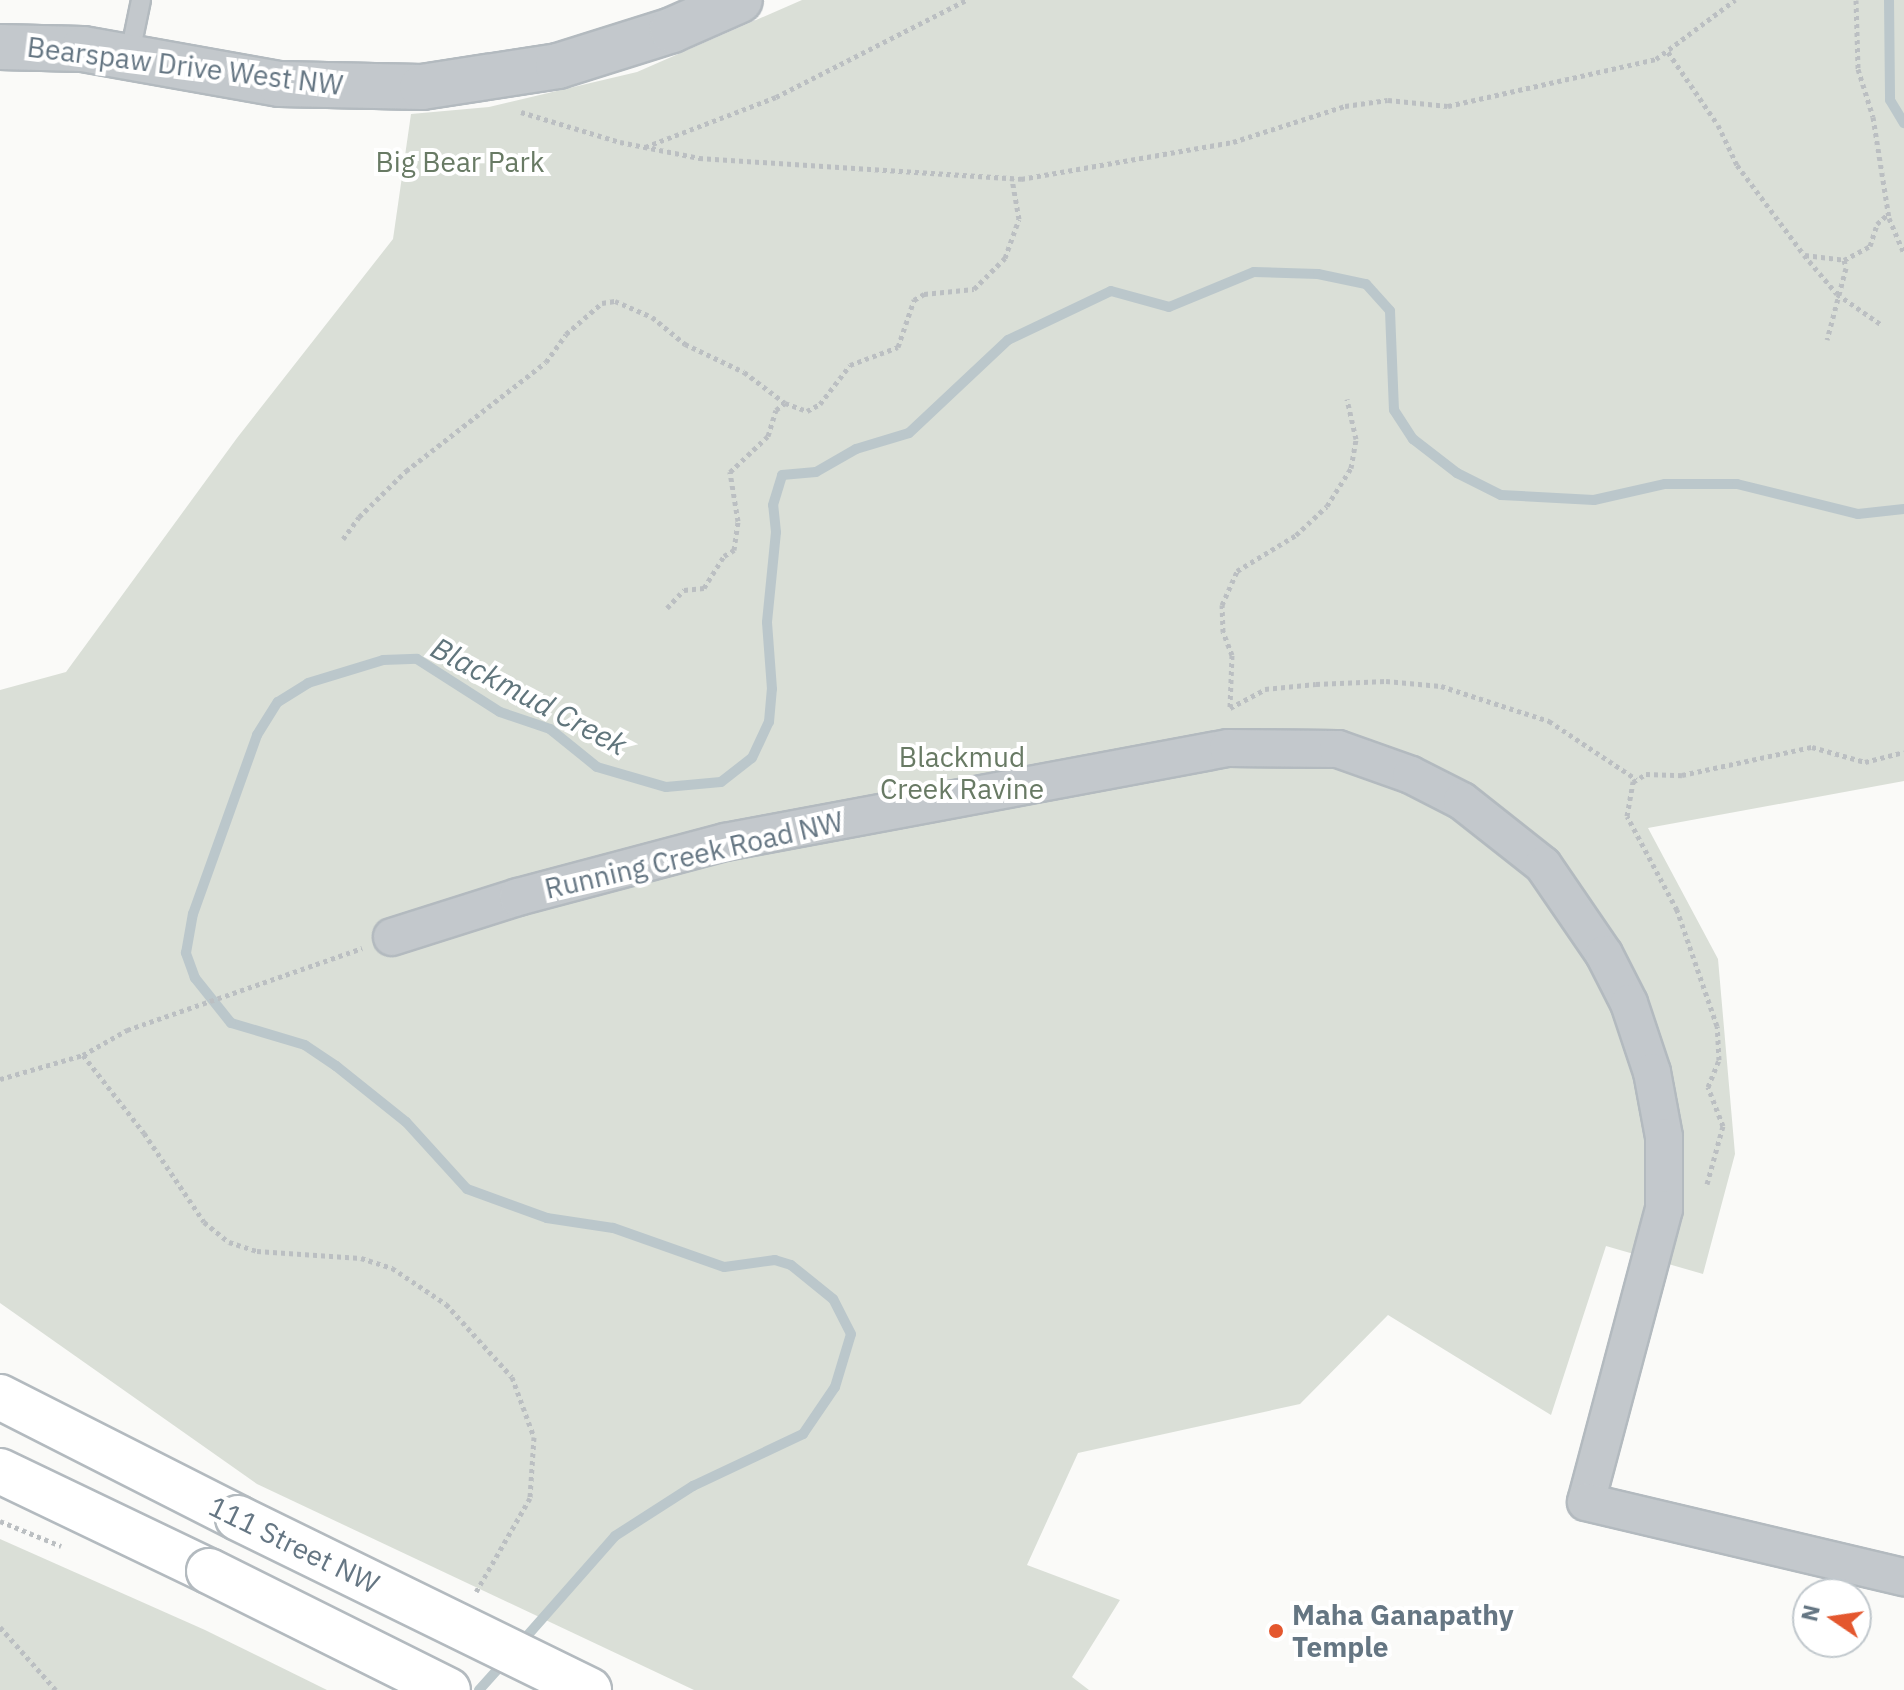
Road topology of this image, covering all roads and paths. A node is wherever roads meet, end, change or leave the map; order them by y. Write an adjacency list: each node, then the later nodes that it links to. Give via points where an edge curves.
1 (141, 0): 8 (lane)
2 (966, 0): 10 (path, via 776,97)
3 (1735, 0): 7 (path)
4 (1856, 0): 12 (path, via 1858,69 1873,117)
5 (725, 3): 8 (street, Bearspaw Drive West NW, via 558,66 422,87 280,84)
6 (0, 47): 8 (street, Bearspaw Drive West NW, via 55,45)
7 (1668, 52): 11 (path, via 1448,106 1388,100 1345,106 1233,142); 14 (path, via 1718,125 1737,165)
8 (129, 58)
9 (506, 108): 10 (path)
10 (644, 147): 11 (path, via 699,158)
11 (1012, 179): 20 (path, via 1019,198 1016,236 986,281 954,294 924,294 914,300 898,347 850,365 820,404 807,411)
12 (1888, 214): 13 (path); 15 (path, via 1877,224 1870,246)
13 (1904, 253)
14 (1804, 255): 15 (path); 16 (path)
15 (1844, 260): 16 (path, via 1847,277)
16 (1839, 296): 17 (path); 18 (path)
17 (1882, 325)
18 (1827, 340)
19 (1347, 399): 23 (path, via 1356,439 1351,468 1327,506 1296,535 1237,571 1222,605 1223,632 1232,655)
20 (785, 403): 21 (path, via 744,372 685,344 652,317 615,301 602,303 566,334 546,362 406,471); 22 (path, via 776,410 768,436 730,472 738,521 734,550 724,556 704,588 684,590)
21 (343, 539)
22 (667, 608)
23 (1230, 708): 24 (path); 26 (path, via 1265,689 1386,681 1441,686 1549,721)
24 (1228, 748): 27 (street, Running Creek Road NW, via 725,842); 34 (street, Running Creek Road NW, via 1338,749 1411,775 1462,801 1543,865 1593,935 1629,1003 1659,1109 1666,1191 1586,1502)
25 (1904, 752): 26 (path, via 1865,762 1812,747 1682,775)
26 (1636, 779): 31 (path, via 1627,816 1677,910 1717,1026 1719,1060 1708,1087 1723,1126)
27 (392, 937)
28 (331, 959): 29 (path, via 127,1030)
29 (83, 1055): 30 (path); 35 (path, via 204,1222 229,1242 257,1251 361,1258 392,1268 446,1304 512,1377 534,1437 530,1498)
30 (0, 1079)
31 (1707, 1184)
32 (0, 1397): 39 (main road, 111 Street NW, bridge)
33 (0, 1471): 38 (main road, bridge)
34 (1904, 1577)
35 (469, 1603)
36 (0, 1627): 37 (path)
37 (56, 1690)
38 (448, 1690)
39 (589, 1690)

